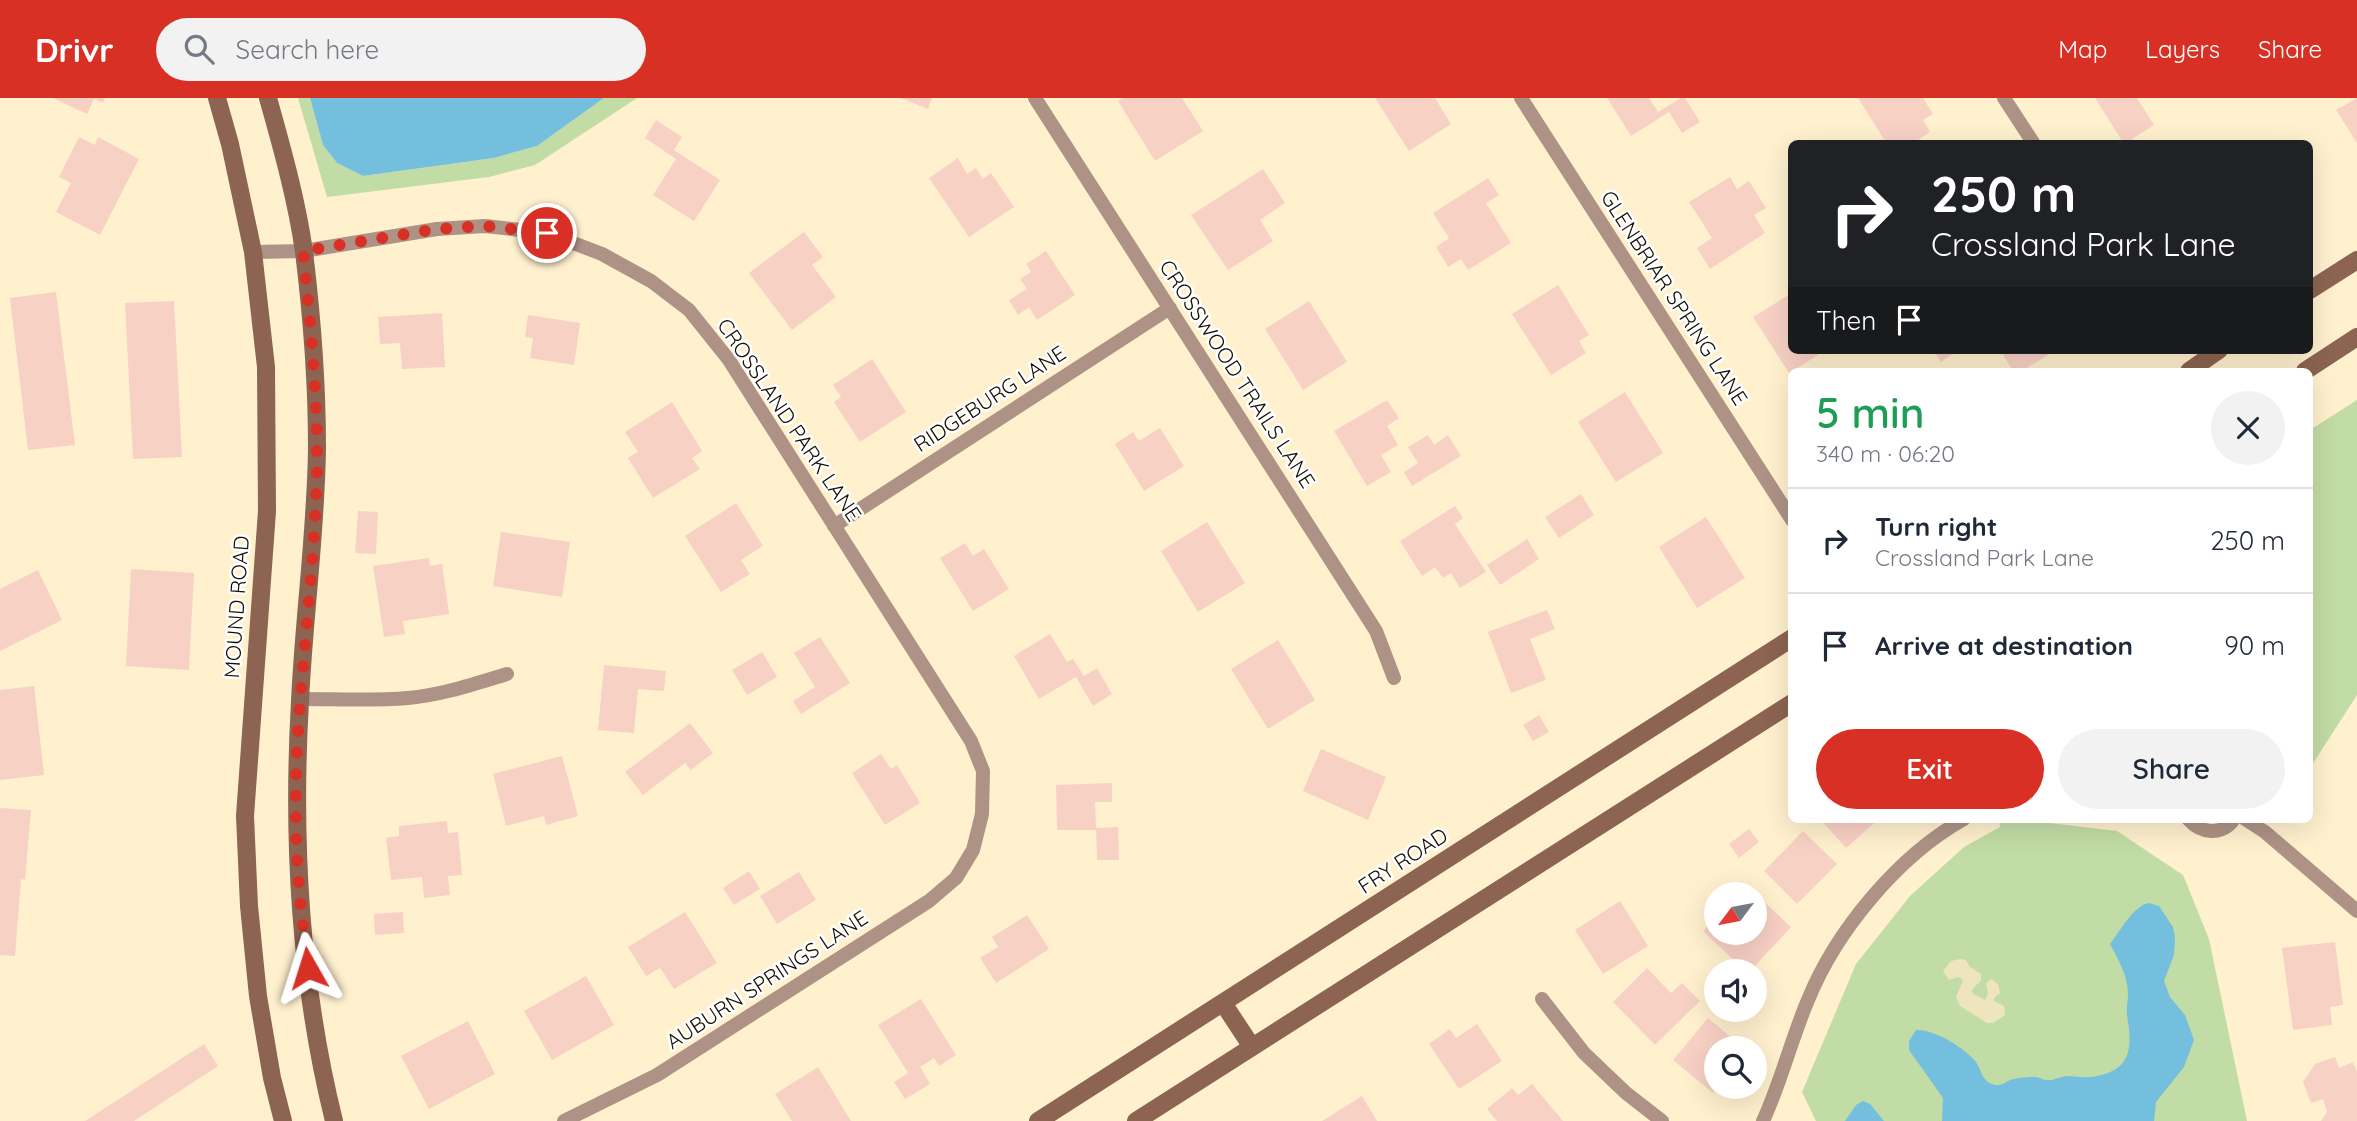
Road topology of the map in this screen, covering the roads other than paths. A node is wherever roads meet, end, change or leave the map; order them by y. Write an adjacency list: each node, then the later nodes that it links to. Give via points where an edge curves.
1 (217, 98): 8 (street, MOUND ROAD)
2 (268, 98): 7 (street)
3 (1035, 98): 11 (street, CROSSWOOD TRAILS LANE)
4 (1521, 98): 16 (street, GLENBRIAR SPRING LANE)
5 (2004, 98): 6 (street)
6 (2031, 140)
7 (303, 251): 8 (street, CROSSLAND PARK LANE); 17 (street, CROSSLAND PARK LANE, via 437,229 485,226 547,233 602,254 651,281 689,310 729,360); 21 (street, via 317,445 316,515)
8 (253, 253): 32 (street, MOUND ROAD, via 266,367 267,512 245,816 258,996)
9 (2357, 260): 10 (street)
10 (2313, 288)
11 (1170, 308): 17 (street, RIDGEBURG LANE); 20 (street, CROSSWOOD TRAILS LANE, via 1376,631)
12 (2357, 337): 15 (street)
13 (2214, 354): 14 (street)
14 (2193, 368)
15 (2310, 368)
16 (1788, 514)
17 (834, 526): 27 (street, CROSSLAND PARK LANE, via 971,741 983,771 982,814)
18 (1788, 641): 30 (street, FRY ROAD)
19 (507, 674): 21 (street, via 459,690 410,698)
20 (1394, 678)
21 (300, 699): 33 (street, via 296,819 302,915 314,1020)
22 (1788, 706): 31 (street)
23 (1954, 823): 38 (street, via 1878,891 1836,943 1808,999)
24 (2192, 823): 25 (street, via 2213,831)
25 (2229, 823)
26 (2251, 823): 28 (street)
27 (973, 850): 34 (street, AUBURN SPRINGS LANE, via 956,878 929,901 657,1075)
28 (2357, 911)
29 (1542, 999): 37 (street, via 1584,1053)
30 (1223, 1003): 31 (street); 35 (street, FRY ROAD)
31 (1252, 1047): 36 (street)
32 (284, 1121)
33 (334, 1121)
34 (564, 1121)
35 (1038, 1121)
36 (1136, 1121)
37 (1662, 1121)
38 (1763, 1121)

